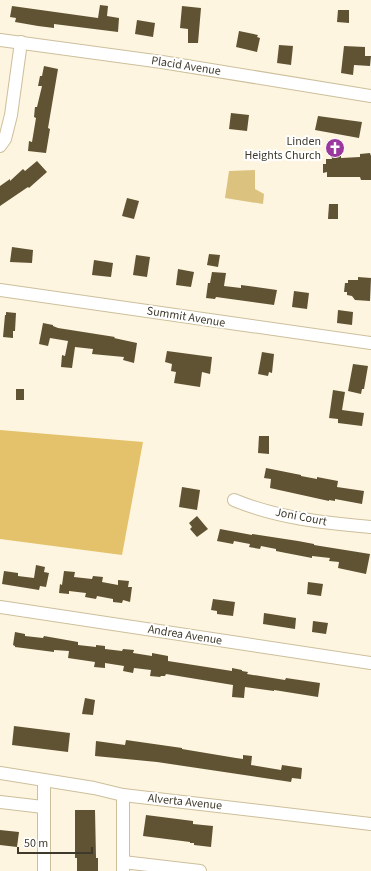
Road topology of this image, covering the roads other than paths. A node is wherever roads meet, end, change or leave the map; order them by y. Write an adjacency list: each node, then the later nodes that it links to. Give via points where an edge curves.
1 (0, 40): 2 (street, Placid Avenue)
2 (21, 42): 3 (street, Placid Avenue); 4 (street, via 11,115 5,139)
3 (371, 96)
4 (0, 146)
5 (0, 290): 6 (street, Summit Avenue)
6 (371, 343)
7 (234, 500): 8 (street, Joni Court, via 256,508 301,518)
8 (371, 527)
9 (0, 607): 10 (street, Andrea Avenue)
10 (371, 663)
11 (0, 773): 12 (street, Alverta Avenue)
12 (44, 780): 13 (street, Alverta Avenue); 15 (street)
13 (123, 795): 16 (street, Alverta Avenue); 17 (street)
14 (0, 802): 15 (street)
15 (43, 807): 18 (street)
16 (371, 824)
17 (123, 866): 19 (street)
18 (44, 871)
19 (200, 871)

